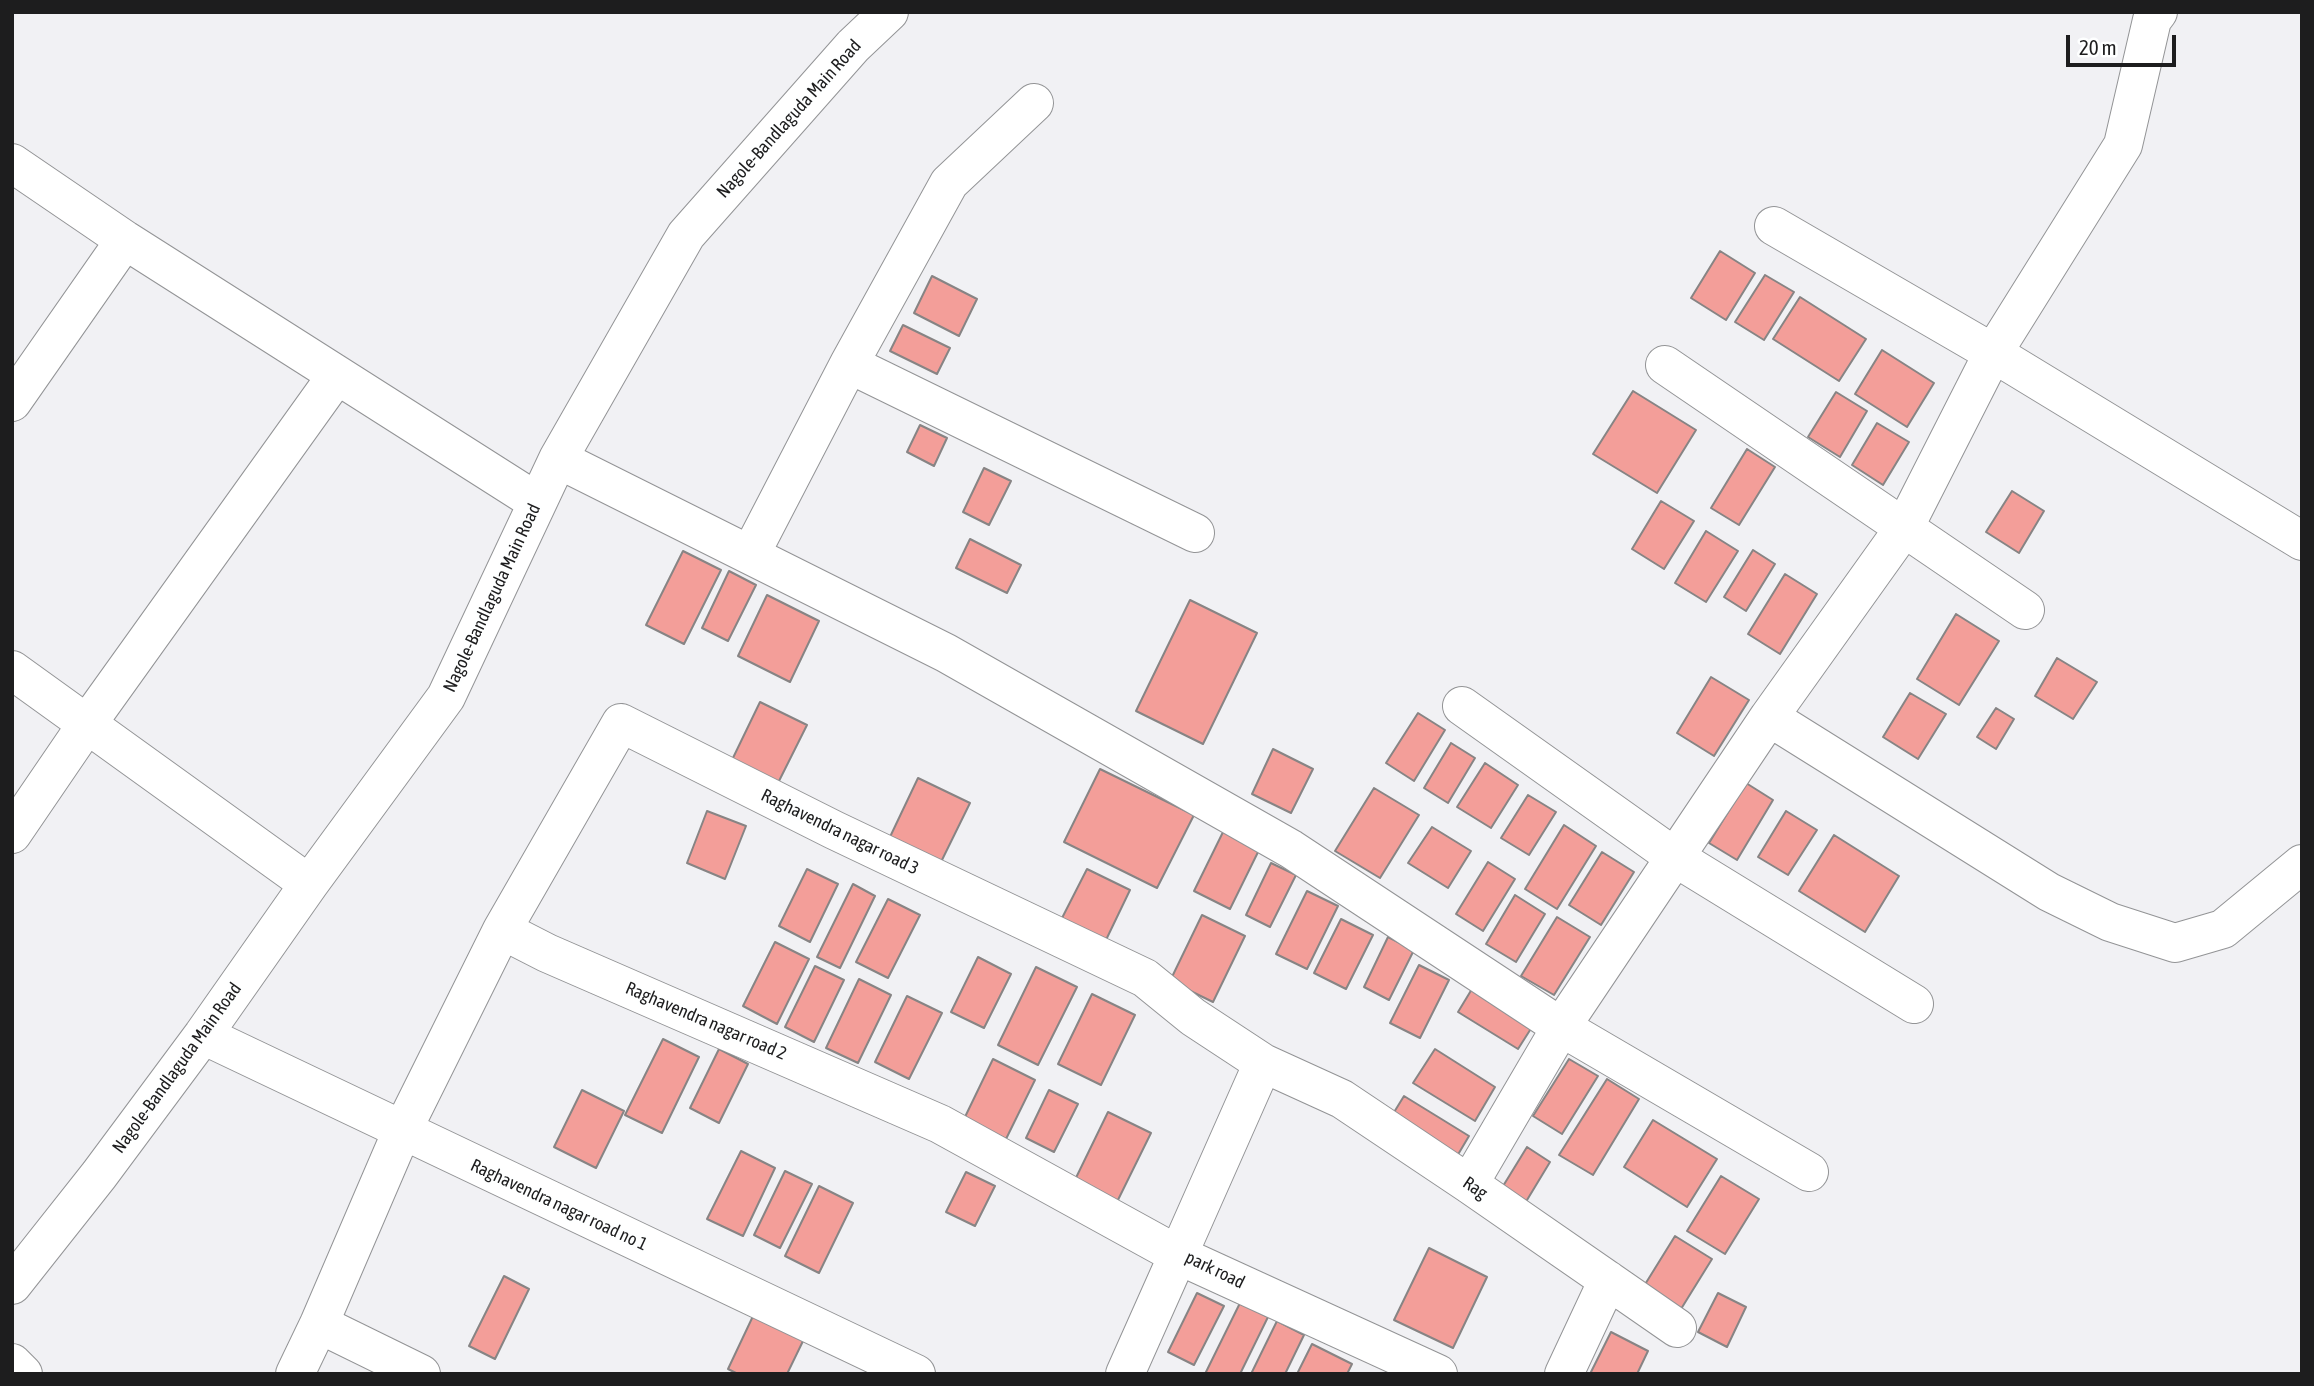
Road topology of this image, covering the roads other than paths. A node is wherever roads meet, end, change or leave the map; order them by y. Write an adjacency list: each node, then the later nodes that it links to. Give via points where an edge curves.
1 (889, 12): 12 (street, Nagole-Bandlaguda Main Road, via 853,46 686,235)
2 (2158, 12): 7 (street, via 2152,20 2123,145)
3 (1034, 103): 8 (street, via 949,183)
4 (12, 163): 6 (street)
5 (1774, 226): 7 (street)
6 (125, 240): 10 (street); 11 (street)
7 (1993, 352): 14 (street); 16 (street)
8 (849, 364): 15 (street); 17 (street)
9 (1665, 365): 14 (street)
10 (337, 375): 13 (street); 22 (street)
11 (12, 402)
12 (558, 459): 13 (street, Nagole-Bandlaguda Main Road); 17 (street)
13 (537, 502): 26 (street, Nagole-Bandlaguda Main Road, via 446,697)
14 (1904, 528): 18 (street); 21 (street)
15 (1195, 533)
16 (2302, 541)
17 (750, 555): 29 (street, via 946,653 1291,849)
18 (2025, 610)
19 (12, 670): 22 (street)
20 (1462, 706): 24 (street)
21 (1769, 717): 24 (street); 25 (street, via 2049,892 2110,922 2175,943 2223,929)
22 (87, 724): 23 (street); 26 (street)
23 (12, 834)
24 (1676, 858): 28 (street); 29 (street)
25 (2302, 864)
26 (309, 884): 30 (street, Nagole-Bandlaguda Main Road)
27 (502, 930): 31 (street, Raghavendra nagar road 3, via 621,723 1145,978 1193,1017); 32 (street); 35 (street, Raghavendra nagar road 2, via 940,1124)
28 (1914, 1004)
29 (1561, 1027): 33 (street); 34 (street)
30 (203, 1035): 32 (street, Raghavendra nagar road no 1); 37 (street, Nagole-Bandlaguda Main Road)
31 (1263, 1063): 34 (street, Rag, via 1342,1099); 35 (street, park road)
32 (402, 1131): 38 (street); 44 (street, Raghavendra nagar road no 1)
33 (1809, 1172)
34 (1469, 1184): 36 (street, Rag)
35 (1178, 1255): 45 (street); 46 (street, park road)
36 (1608, 1280): 39 (street, Rag); 47 (street)
37 (12, 1285)
38 (319, 1324): 42 (street); 43 (street)
39 (1677, 1328)
40 (12, 1363): 41 (street)
41 (23, 1374)
42 (295, 1374)
43 (421, 1374)
44 (916, 1374)
45 (1125, 1374)
46 (1438, 1374)
47 (1564, 1374)

